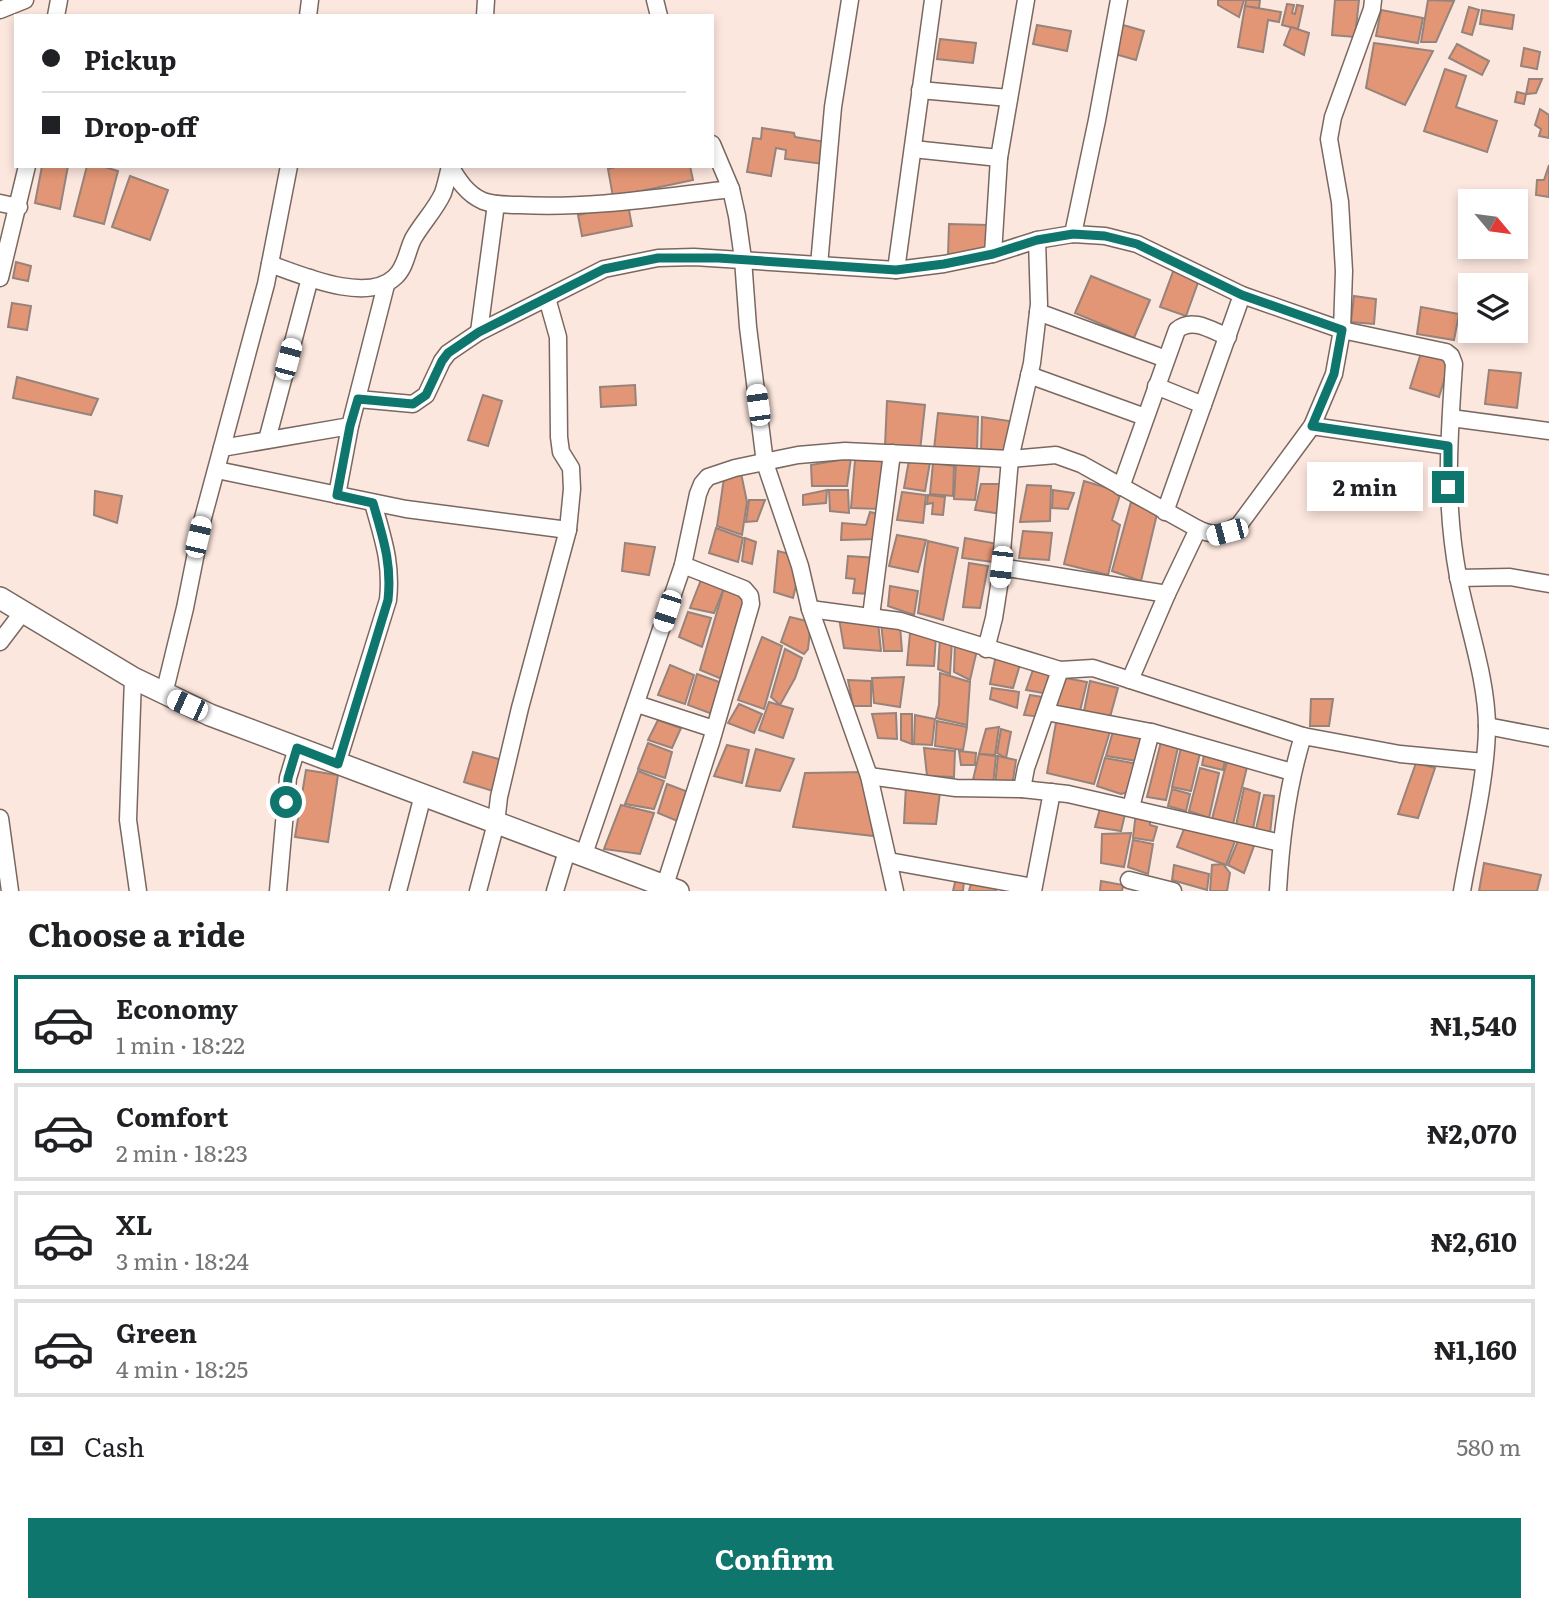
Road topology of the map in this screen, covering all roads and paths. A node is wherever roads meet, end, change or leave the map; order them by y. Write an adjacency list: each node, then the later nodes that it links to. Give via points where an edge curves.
1 (25, 0): 7 (street)
2 (850, 0): 26 (street, via 833,107)
3 (933, 0): 8 (street)
4 (1026, 0): 9 (street)
5 (1119, 0): 21 (street)
6 (1373, 0): 34 (street, via 1329,139 1340,202)
7 (0, 10)
8 (920, 90): 9 (street); 11 (street)
9 (1010, 98): 12 (street)
10 (714, 149): 17 (street)
11 (913, 149): 12 (street); 28 (street)
12 (999, 158): 23 (street)
13 (27, 168): 20 (street)
14 (289, 168): 25 (street)
15 (449, 168): 30 (street, via 443,192 412,241 404,264)
16 (451, 168): 19 (street, via 472,195)
17 (731, 189): 19 (street, via 557,207); 24 (street)
18 (0, 202): 20 (street)
19 (496, 204): 35 (street)
20 (19, 207): 27 (street)
21 (1073, 234): 22 (street); 31 (street, via 1137,244)
22 (1037, 240): 23 (street); 33 (street)
23 (993, 254): 28 (street)
24 (743, 259): 26 (street); 32 (street, via 658,258 604,269); 52 (street)
25 (270, 264): 29 (street); 49 (street)
26 (819, 265): 28 (street)
27 (1, 270)
28 (896, 270)
29 (310, 278): 30 (street, via 359,288); 47 (street)
30 (386, 285): 40 (street)
31 (1242, 295): 34 (street); 36 (street)
32 (547, 298): 35 (street); 59 (street, via 558,337 561,452 571,468)
33 (1038, 312): 37 (street); 38 (street)
34 (1342, 330): 43 (street, via 1451,356); 45 (street, via 1334,374)
35 (479, 332): 40 (street, via 448,353 421,400 413,404)
36 (1228, 337): 37 (street, via 1193,323 1184,324); 41 (street)
37 (1166, 359): 39 (street)
38 (1030, 375): 42 (street); 51 (street)
39 (1156, 386): 41 (street); 42 (street)
40 (358, 399): 44 (street)
41 (1203, 405): 57 (street)
42 (1145, 417): 54 (street)
43 (1451, 418): 46 (street); 48 (street)
44 (350, 426): 47 (street); 55 (street)
45 (1312, 426): 48 (street); 58 (street, via 1239,525 1213,536)
46 (1549, 431)
47 (267, 440): 49 (street)
48 (1448, 446): 62 (street, via 1450,527)
49 (222, 448): 53 (street)
50 (892, 453): 51 (street); 52 (street, via 845,451); 68 (street)
51 (1010, 459): 54 (street, via 1056,455); 61 (street)
52 (765, 463): 60 (street, via 717,474 702,484); 66 (street)
53 (217, 470): 55 (street); 74 (street)
54 (1121, 486): 57 (street)
55 (337, 495): 56 (street)
56 (373, 503): 59 (street); 84 (street, via 387,556 388,600)
57 (1166, 512): 58 (street)
58 (1198, 529): 64 (street)
59 (568, 530): 92 (street, via 520,708)
60 (683, 565): 75 (street); 78 (street, via 744,589 750,596)
61 (1001, 567): 64 (street); 70 (street)
62 (1458, 578): 63 (street, via 1510,577); 77 (street, via 1478,660)
63 (1549, 584)
64 (1167, 594): 73 (street)
65 (0, 598): 67 (street)
66 (810, 609): 68 (street); 86 (street)
67 (22, 613): 69 (street); 72 (street)
68 (871, 616): 70 (street, via 918,625)
69 (0, 642)
70 (986, 649): 71 (street)
71 (1060, 670): 73 (street, via 1093,668); 76 (street)
72 (133, 678): 74 (street); 100 (street, via 128,820)
73 (1130, 680): 80 (street)
74 (164, 694): 82 (street)
75 (637, 704): 78 (street); 94 (street)
76 (1046, 712): 79 (street); 87 (street)
77 (1487, 726): 81 (street); 83 (street)
78 (714, 729): 98 (street)
79 (1152, 732): 85 (street); 90 (street)
80 (1303, 736): 83 (street, via 1400,754); 85 (street)
81 (1549, 738)
82 (297, 748): 84 (street); 101 (street, via 288,778)
83 (1484, 762): 108 (street)
84 (338, 764): 89 (street)
85 (1292, 772): 93 (street)
86 (869, 776): 87 (street, via 956,788); 95 (street)
87 (1023, 789): 88 (street)
88 (1052, 792): 90 (street); 99 (street)
89 (423, 796): 92 (street); 102 (street)
90 (1131, 807): 93 (street)
91 (0, 818): 97 (street)
92 (496, 823): 94 (street); 103 (street)
93 (1281, 843): 107 (street)
94 (575, 854): 98 (street); 104 (street)
95 (889, 861): 99 (street); 105 (street)
96 (1129, 880): 106 (street)
97 (6, 888)
98 (671, 888)
99 (1033, 889)
100 (138, 891)
101 (278, 891)
102 (398, 891)
103 (478, 891)
104 (555, 891)
105 (895, 891)
106 (1172, 891)
107 (1278, 891)
108 (1462, 891)

